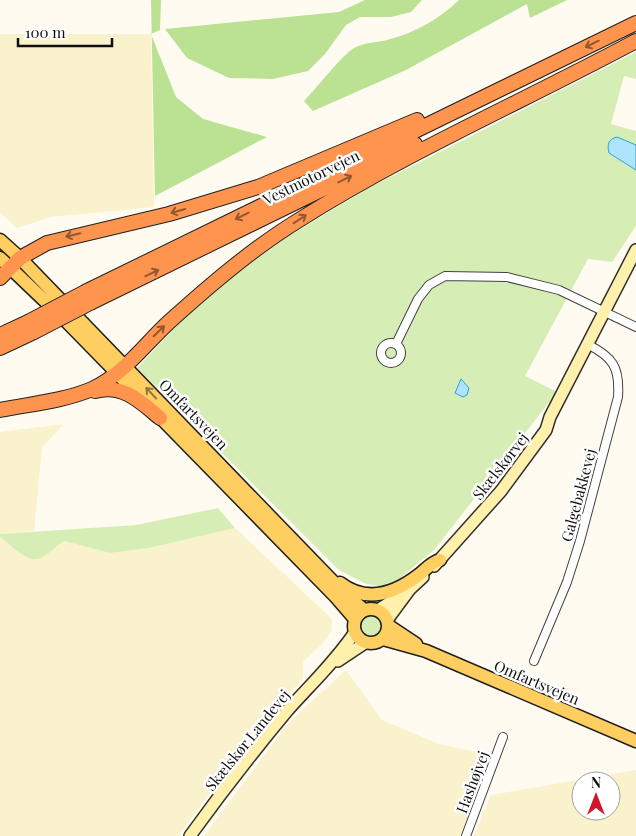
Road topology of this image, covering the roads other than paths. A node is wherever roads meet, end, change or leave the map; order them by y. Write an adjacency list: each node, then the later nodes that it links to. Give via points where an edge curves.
1 (636, 23): 4 (highway, Vestmotorvejen, one-way to 4)
2 (636, 35): 10 (highway, Vestmotorvejen, one-way to 2)
3 (636, 41): 18 (highway, one-way to 3, via 219,278 297,221 367,180)
4 (565, 58): 8 (highway, one-way to 8, via 534,67 273,182 169,214 66,237 47,243); 10 (highway, Vestmotorvejen, one-way to 10)
5 (0, 240): 8 (main road, Omfartsvejen)
6 (636, 250): 11 (street)
7 (0, 258): 8 (main road, Omfartsvejen)
8 (16, 263): 9 (highway); 18 (main road, Omfartsvejen, via 68,323); 18 (main road, Omfartsvejen, via 57,298)
9 (0, 278)
10 (90, 297): 12 (highway, Vestmotorvejen, bridge)
11 (605, 311): 13 (street); 15 (street, via 559,290 507,277 445,276 429,285 418,299); 16 (street)
12 (31, 327): 14 (highway, Vestmotorvejen); 17 (highway, Vestmotorvejen)
13 (636, 327)
14 (0, 335)
15 (396, 344)
16 (587, 344): 23 (street, Skælskørvej, via 546,430 501,491); 30 (street, Galgebakkevej, via 610,357 617,371 618,397 567,582)
17 (0, 348)
18 (120, 370): 19 (highway, via 91,389); 21 (main road, Omfartsvejen); 22 (main road, Omfartsvejen, one-way to 18)
19 (33, 403): 20 (highway); 21 (highway, via 70,399 102,389 118,389 135,397)
20 (0, 410)
21 (160, 418): 24 (main road, Omfartsvejen, via 336,597)
22 (306, 553): 23 (main road, via 348,588 368,594 394,591); 24 (main road, Omfartsvejen)
23 (440, 560): 25 (street, Skælskørvej)
24 (359, 615): 25 (main road); 26 (main road)
25 (385, 619): 27 (main road); 29 (main road, Omfartsvejen)
26 (355, 632): 28 (main road); 31 (street, Skælskør Landevej)
27 (383, 639): 28 (main road); 29 (main road, Omfartsvejen)
28 (365, 643): 31 (street, Skælskør Landevej)
29 (426, 651): 33 (main road, Omfartsvejen)
30 (534, 661)
31 (331, 666): 34 (street, Skælskør Landevej, via 261,742)
32 (503, 737): 35 (street, Hashøjvej)
33 (636, 741)
34 (190, 836)
35 (466, 836)

